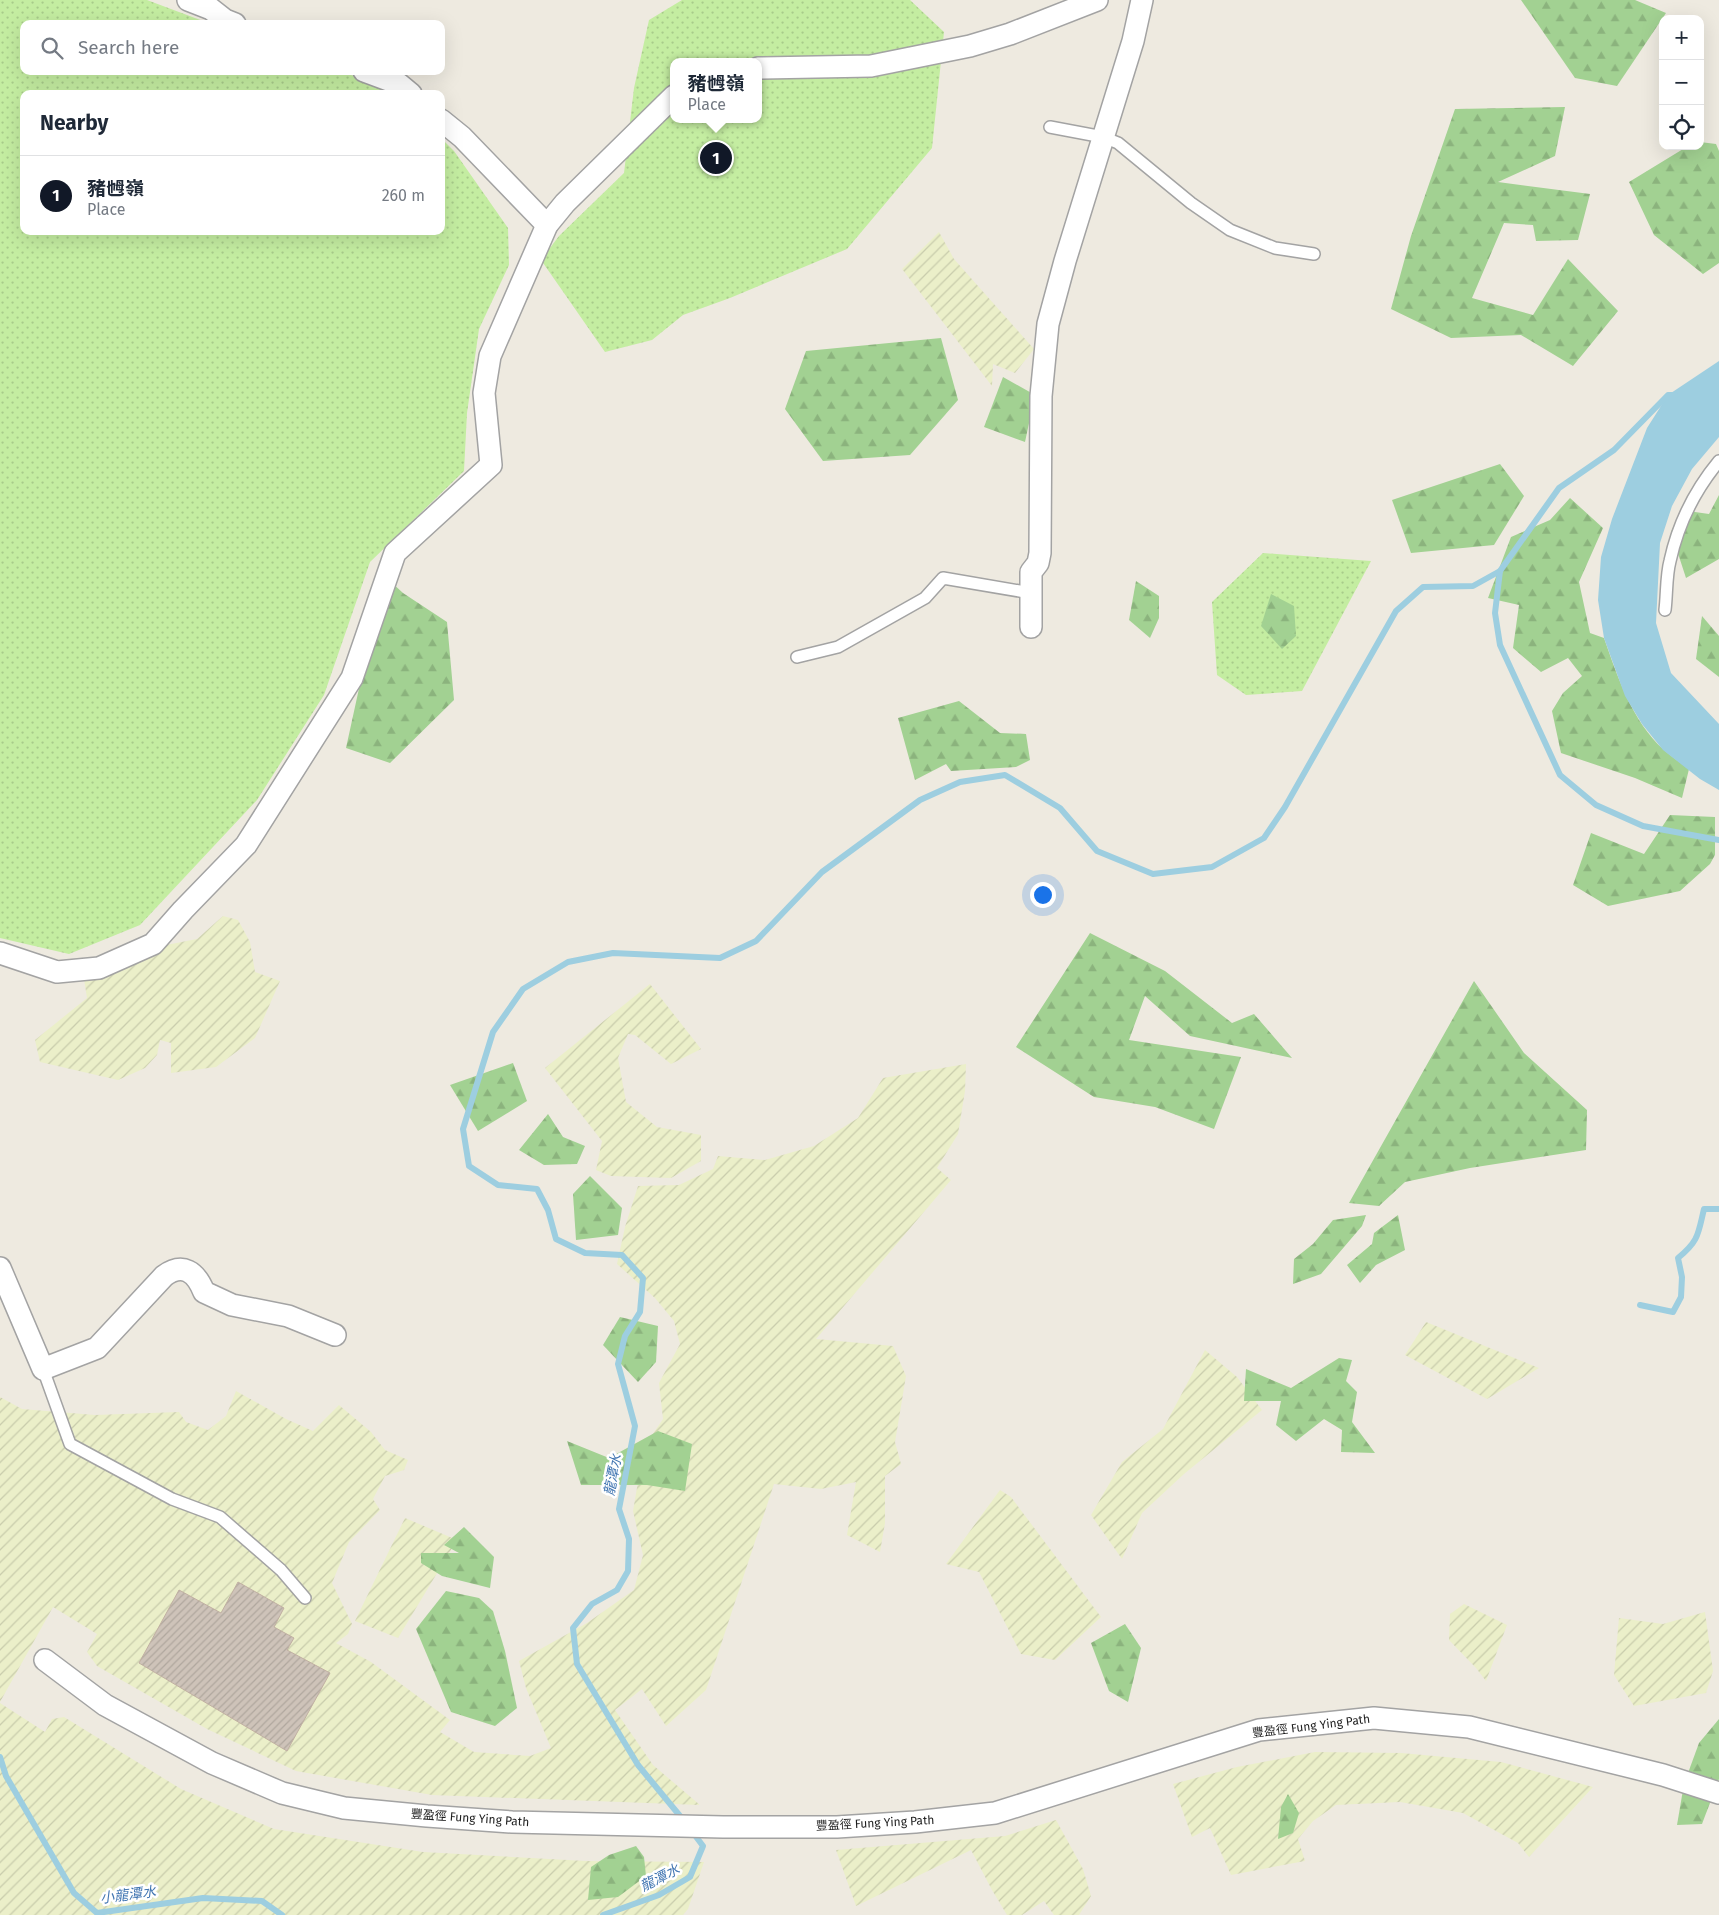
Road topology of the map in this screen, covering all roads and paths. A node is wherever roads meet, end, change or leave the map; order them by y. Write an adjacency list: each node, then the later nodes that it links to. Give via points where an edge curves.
1 (188, 0): 4 (street)
2 (1097, 0): 5 (street, via 970,46 871,66)
3 (1142, 0): 11 (street)
4 (225, 20)
5 (762, 68)
6 (375, 75): 7 (street, via 399,84)
7 (406, 90)
8 (670, 100): 12 (street)
9 (445, 123): 12 (street)
10 (1050, 127): 11 (lane)
11 (1103, 137): 13 (lane, via 1118,143 1191,203 1230,230 1275,248); 15 (street, via 1048,324 1041,396 1040,553 1031,572)
12 (547, 224): 19 (street, via 490,356 484,393 491,465 395,553 352,678 246,845 153,944 99,968 57,972)
13 (1314, 254)
14 (1719, 462): 16 (lane, via 1695,494 1681,528 1670,561)
15 (1031, 593): 17 (street); 18 (lane, via 943,578 925,598 838,647)
16 (1665, 610)
17 (1030, 627)
18 (796, 657)
19 (0, 953)
20 (0, 1268): 22 (street)
21 (335, 1335): 22 (street, via 288,1316 232,1305 204,1292 199,1278 185,1270 174,1269 97,1348)
22 (43, 1369): 23 (lane, via 70,1444 172,1499 220,1517 281,1570)
23 (305, 1598)
24 (45, 1660): 25 (street, 豐盈徑 Fung Ying Path, via 106,1705 212,1763 282,1793 344,1808 427,1816 512,1822 837,1827 995,1814 1259,1730 1374,1718 1469,1727 1663,1775)
25 (1719, 1793)

